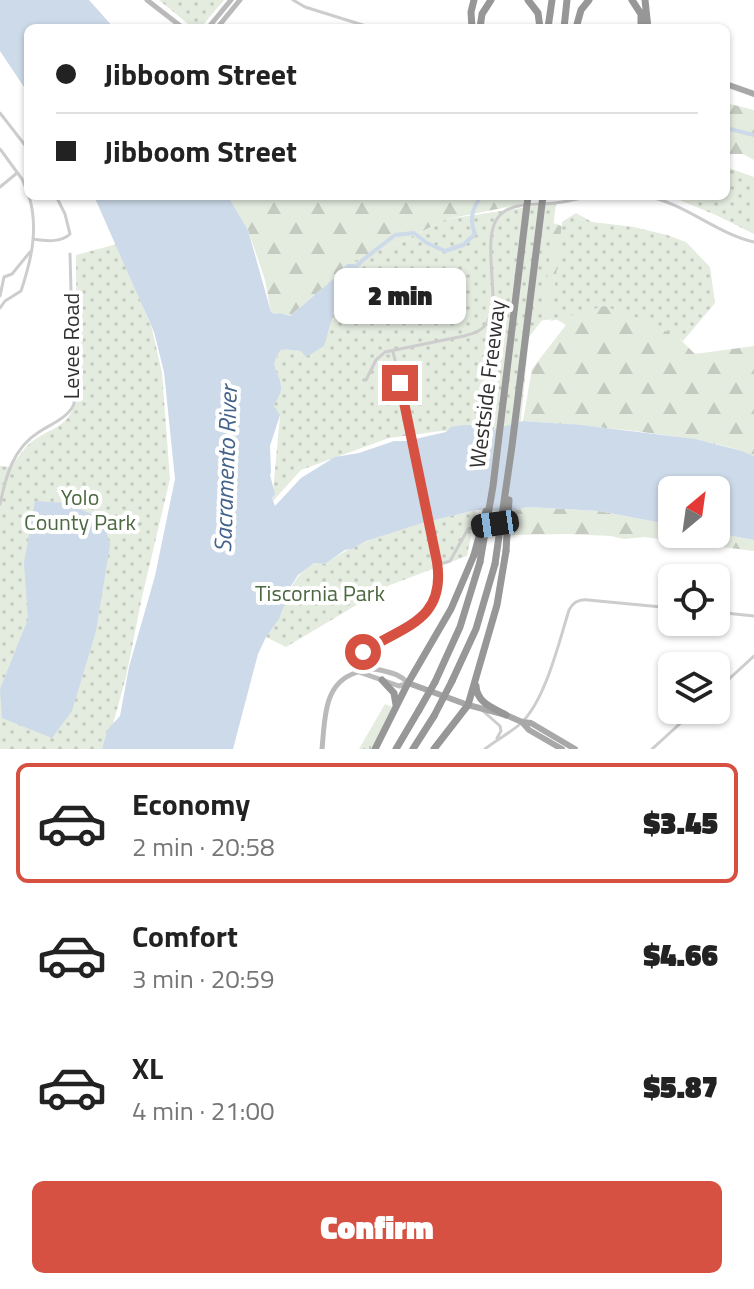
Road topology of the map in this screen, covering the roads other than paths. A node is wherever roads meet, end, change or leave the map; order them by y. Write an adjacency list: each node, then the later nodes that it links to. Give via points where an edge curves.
1 (147, 0): 13 (street)
2 (231, 0): 14 (street)
3 (240, 0): 15 (street)
4 (293, 0): 16 (street)
5 (474, 0): 17 (highway, via 471,12)
6 (491, 0): 18 (highway)
7 (528, 0): 19 (highway)
8 (552, 0): 20 (highway)
9 (567, 0): 21 (highway)
10 (589, 0): 22 (highway)
11 (632, 0): 23 (highway)
12 (645, 0): 24 (highway)
13 (178, 24)
14 (211, 24)
15 (220, 24)
16 (360, 24)
17 (477, 24)
18 (479, 24)
19 (539, 24)
20 (549, 24)
21 (564, 24)
22 (577, 24)
23 (641, 24)
24 (648, 24)
25 (730, 87): 26 (main road)
26 (754, 95)
27 (0, 113): 28 (street)
28 (24, 144)
29 (0, 149): 30 (street)
30 (17, 173): 31 (street); 32 (street)
31 (24, 185)
32 (0, 187)
33 (30, 200): 39 (street)
34 (58, 200): 39 (street, via 70,234)
35 (528, 200): 52 (highway, Westside Freeway, bridge)
36 (543, 200): 51 (highway, Westside Freeway, bridge)
37 (571, 200): 47 (street, via 517,207 497,219 491,238 492,313 477,333)
38 (660, 200): 40 (street)
39 (33, 239): 41 (street)
40 (754, 242)
41 (32, 249): 43 (street); 44 (street)
42 (70, 254): 53 (street, Levee Road, via 74,404 17,452)
43 (12, 274): 44 (street); 45 (street, via 4,277)
44 (23, 281): 46 (street, via 21,291)
45 (0, 296)
46 (0, 308)
47 (393, 351): 48 (street); 49 (street, via 381,355)
48 (398, 372)
49 (366, 380)
50 (400, 383): 55 (street)
51 (512, 446): 63 (highway, bridge, via 506,551); 75 (highway, Westside Freeway, bridge, via 495,564 476,629)
52 (493, 486): 64 (highway, bridge, via 474,555 451,609); 74 (highway, Westside Freeway, bridge, via 480,562 460,627)
53 (0, 504)
54 (515, 521): 55 (street, via 468,529 450,561)
55 (437, 562): 60 (street, via 439,585 430,608 412,625 363,652)
56 (658, 607): 69 (street, via 582,599 574,603 545,684)
57 (730, 613): 58 (street)
58 (754, 616)
59 (754, 656): 61 (street)
60 (358, 672): 62 (street); 64 (street, via 368,668); 72 (street, via 342,678 331,693)
61 (730, 678)
62 (382, 680): 64 (street, via 399,686); 67 (highway, via 397,700)
63 (476, 680): 65 (highway); 68 (highway, via 481,701)
64 (408, 683): 65 (main road); 67 (highway)
65 (468, 705): 66 (main road); 76 (highway)
66 (480, 709): 68 (main road); 71 (street, via 501,728)
67 (394, 712): 73 (highway)
68 (506, 715): 69 (main road)
69 (522, 722): 71 (street); 78 (main road); 79 (main road)
70 (680, 724): 80 (street)
71 (492, 744): 77 (street)
72 (322, 749)
73 (375, 749)
74 (396, 749)
75 (413, 749)
76 (434, 749)
77 (485, 749)
78 (562, 749)
79 (575, 749)
80 (652, 749)

